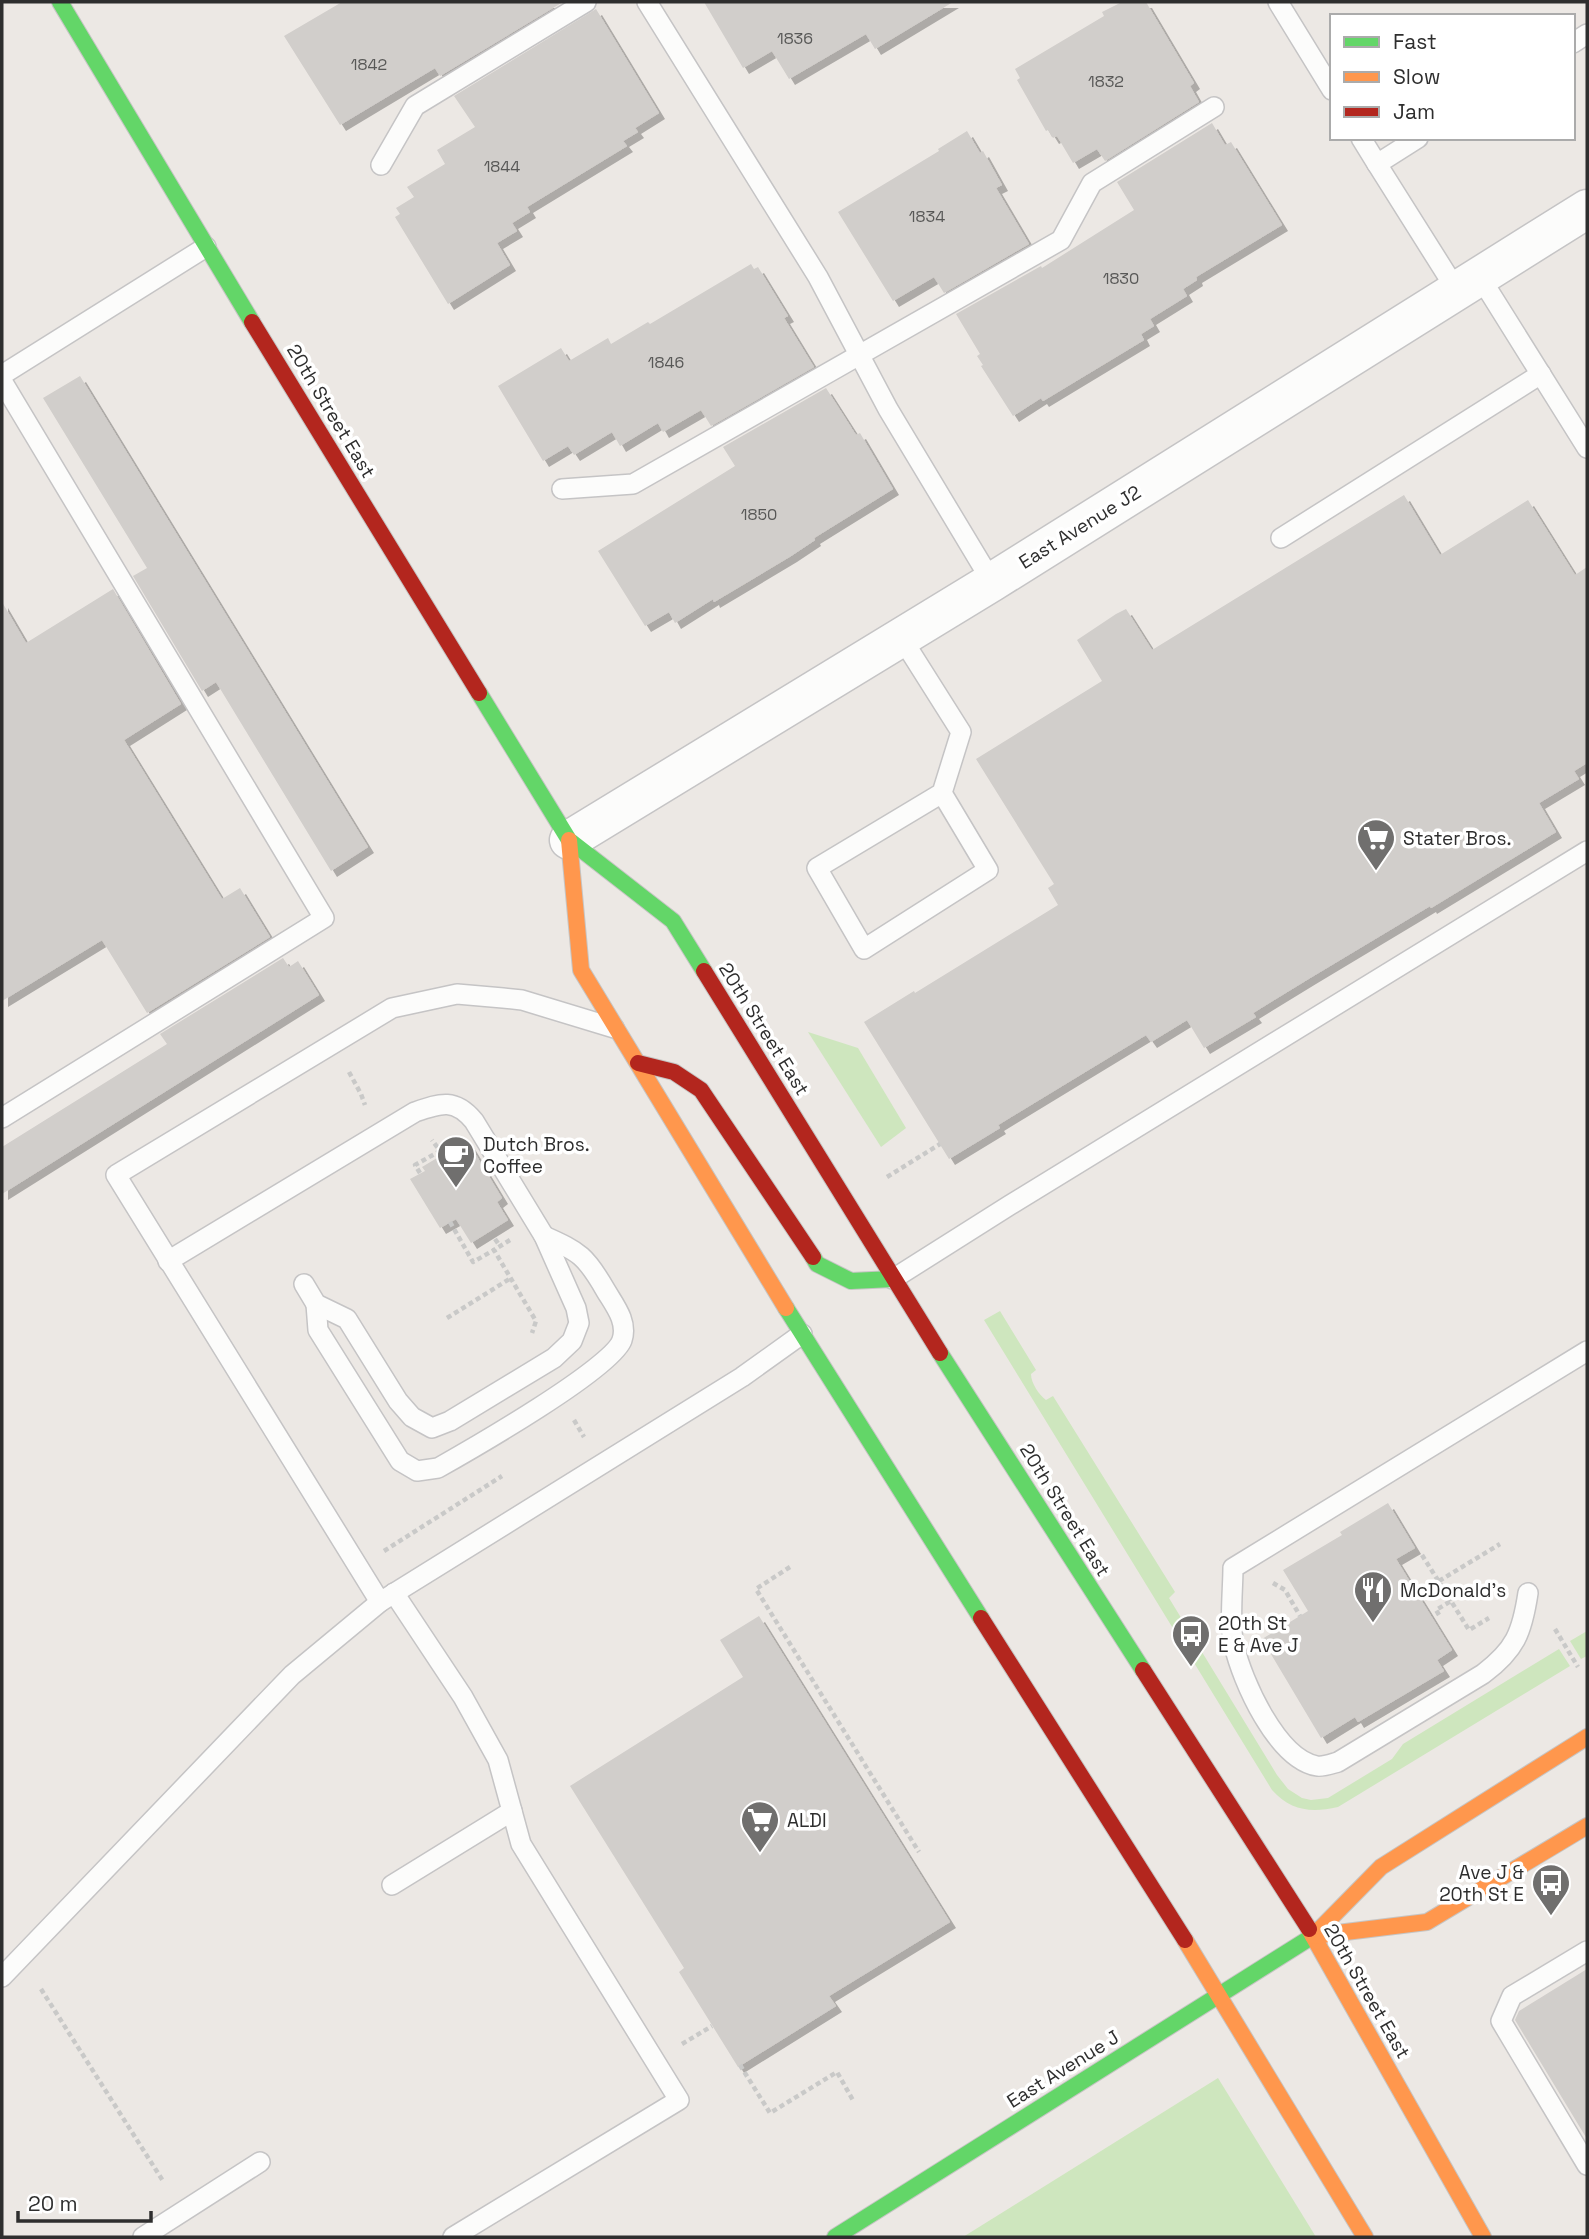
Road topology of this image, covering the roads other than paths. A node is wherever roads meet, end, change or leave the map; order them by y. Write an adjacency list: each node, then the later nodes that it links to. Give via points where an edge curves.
1 (60, 2): 12 (main road, 20th Street East)
2 (586, 2): 10 (lane, via 415,106)
3 (647, 2): 14 (lane, via 818,277)
4 (1278, 2): 5 (lane)
5 (1330, 87)
6 (1214, 107): 14 (lane, via 1092,183 1061,240)
7 (1362, 140): 9 (lane)
8 (1415, 140): 9 (lane)
9 (1377, 164): 13 (lane)
10 (381, 165)
11 (1587, 209): 13 (street, East Avenue J2)
12 (206, 247): 15 (lane); 24 (main road, 20th Street East)
13 (1468, 284): 16 (lane); 21 (street, East Avenue J2)
14 (859, 355): 19 (lane, via 633,484); 21 (lane)
15 (2, 374)
16 (1541, 374): 18 (lane); 20 (lane)
17 (2, 381): 28 (lane, via 324,918)
18 (1587, 448)
19 (562, 489)
20 (1280, 538)
21 (992, 582): 22 (street, East Avenue J2)
22 (901, 637): 23 (lane, via 961,732); 24 (street, East Avenue J2)
23 (942, 793): 23 (lane, via 817,868 864,950 988,870)
24 (569, 840): 26 (main road, 20th Street East, via 582,970); 31 (main road, 20th Street East, via 673,921)
25 (1587, 851): 31 (lane)
26 (617, 1029): 27 (main road, 20th Street East); 30 (lane, via 522,1000 457,994 392,1008 117,1175)
27 (638, 1063): 31 (main road, via 674,1072 701,1090 817,1264 851,1281); 34 (main road, 20th Street East)
28 (2, 1118)
29 (544, 1236): 30 (lane, via 474,1121 465,1110 442,1102 415,1112); 33 (lane, via 576,1307 579,1323 572,1341 554,1358 432,1428 412,1417 398,1401 347,1319); 33 (lane, via 577,1250 595,1270 619,1311 624,1330 621,1342 612,1356 584,1378 438,1468 417,1471 400,1461 318,1330)
30 (168, 1261): 37 (lane)
31 (893, 1279): 42 (main road, 20th Street East)
32 (304, 1284): 33 (lane)
33 (316, 1304)
34 (802, 1334): 37 (lane, via 742,1377); 45 (main road, 20th Street East)
35 (1587, 1351): 36 (lane, via 1233,1568 1233,1643 1246,1682 1282,1744 1299,1760 1319,1767 1338,1762 1504,1659 1520,1632)
36 (1528, 1593)
37 (387, 1597): 39 (lane, via 463,1697 498,1760); 44 (lane, via 292,1675)
38 (1587, 1737): 42 (main road, East Avenue J, via 1381,1867)
39 (512, 1811): 41 (lane); 49 (lane, via 521,1844 679,2099)
40 (1587, 1825): 42 (main road, East Avenue J, via 1427,1922)
41 (392, 1885)
42 (1312, 1936): 45 (main road, East Avenue J); 52 (main road, 20th Street East)
43 (1587, 1951): 47 (lane, via 1512,1996 1502,2021)
44 (2, 1977)
45 (1220, 1995): 50 (main road, East Avenue J); 51 (main road, 20th Street East)
46 (260, 2162): 48 (lane)
47 (1587, 2165)
48 (143, 2237)
49 (453, 2237)
50 (835, 2237)
51 (1365, 2237)
52 (1483, 2237)

